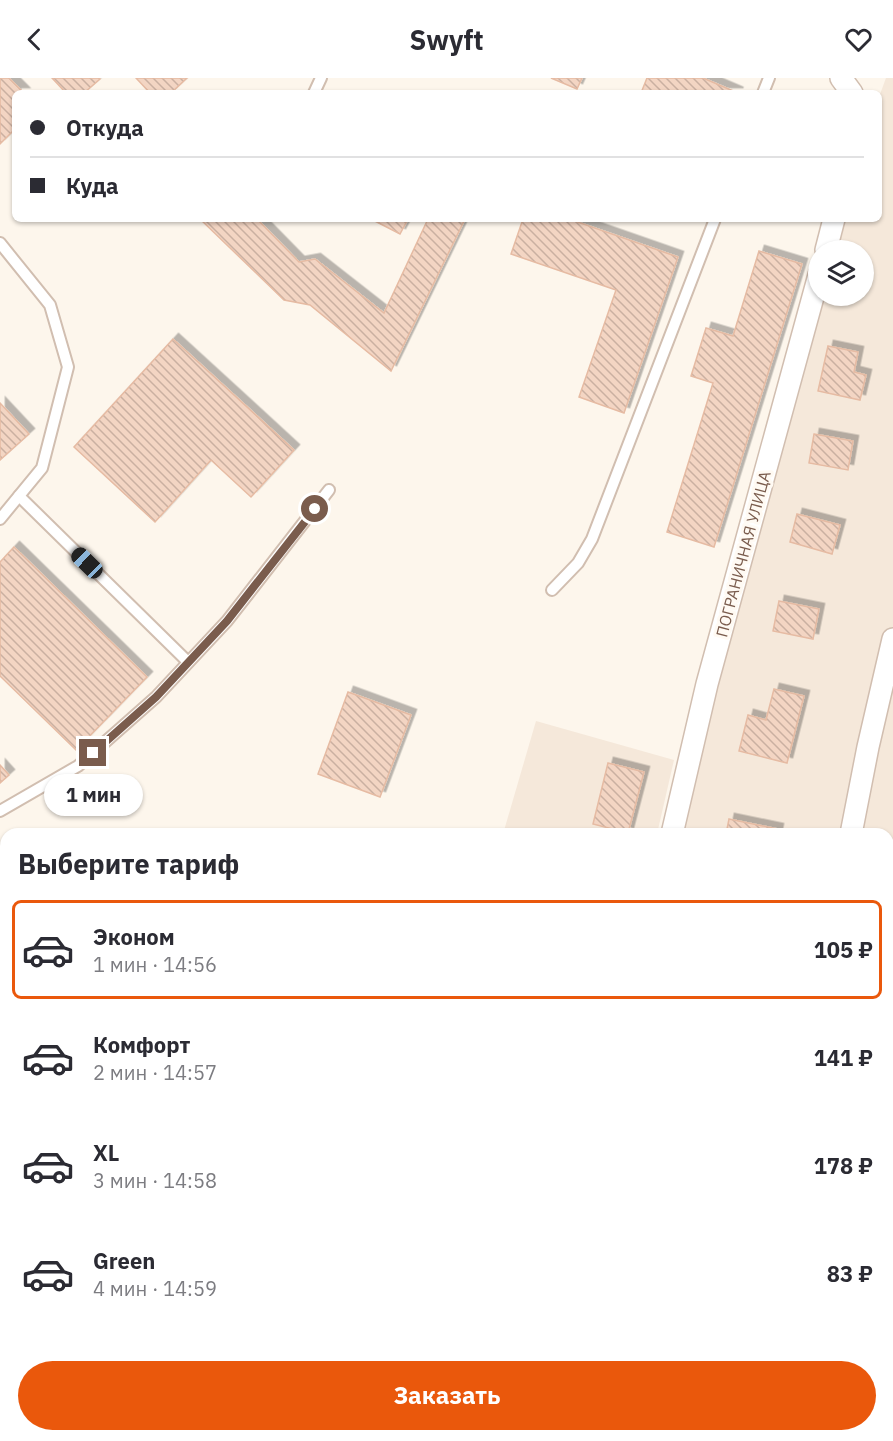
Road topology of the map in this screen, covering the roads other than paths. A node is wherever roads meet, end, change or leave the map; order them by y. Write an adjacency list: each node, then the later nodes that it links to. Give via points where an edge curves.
1 (714, 222): 9 (lane, via 592,539 578,562)
2 (833, 222): 3 (street)
3 (829, 240)
4 (0, 243): 7 (lane, via 50,305 68,367 42,468)
5 (811, 306): 13 (street, ПОГРАНИЧНАЯ УЛИЦА, via 707,684)
6 (329, 490): 11 (lane, via 227,621)
7 (19, 496): 8 (lane); 11 (lane)
8 (0, 519)
9 (552, 590)
10 (893, 639): 14 (street)
11 (188, 662): 12 (lane, via 156,697 78,766)
12 (0, 812)
13 (673, 828)
14 (852, 828)

